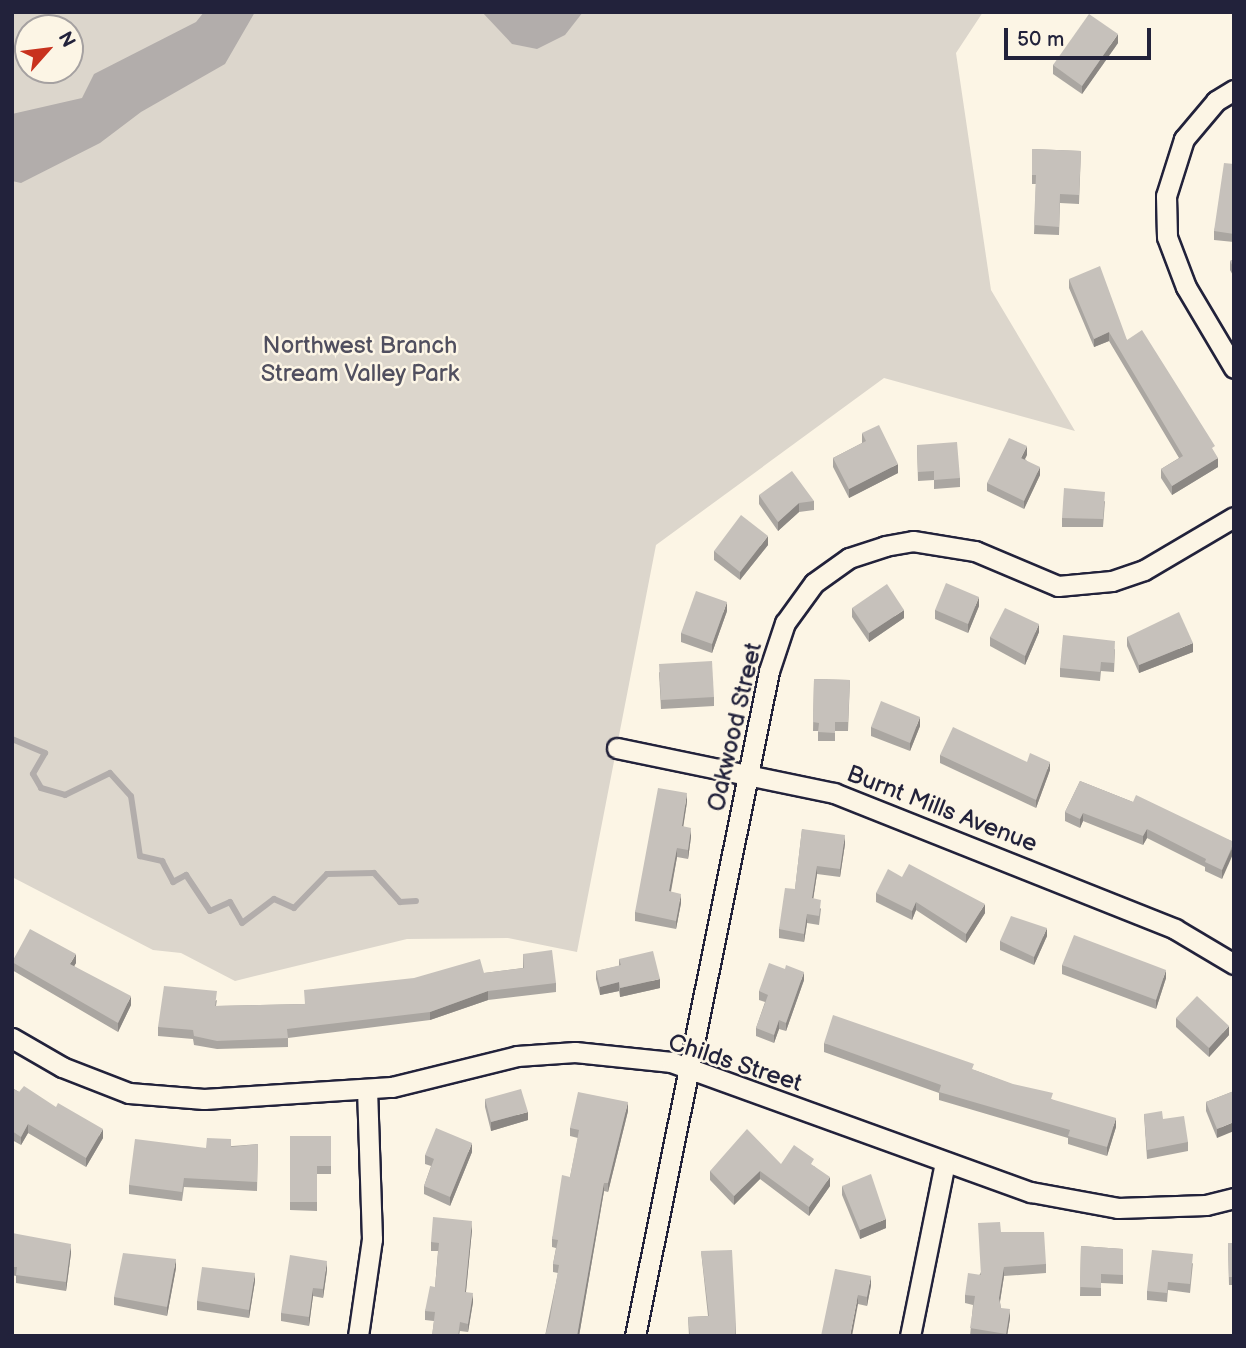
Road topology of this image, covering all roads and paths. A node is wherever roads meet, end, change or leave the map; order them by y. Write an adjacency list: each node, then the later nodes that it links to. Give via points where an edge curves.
1 (1234, 90): 2 (street, via 1216,101 1184,139 1166,196 1167,237 1181,274)
2 (1234, 368)
3 (1234, 517): 5 (street, Oakwood Street, via 1144,570 1112,581 1058,586 975,551 914,541 849,558 814,583 785,623 769,671)
4 (617, 748): 5 (street, Burnt Mills Avenue)
5 (748, 775): 6 (street, Burnt Mills Avenue, via 834,793 920,824 1175,929); 8 (street, Oakwood Street)
6 (1234, 964)
7 (12, 1038): 9 (street, Childs Street, via 62,1067 130,1093 204,1100)
8 (688, 1069): 9 (street, Childs Street, via 671,1062 575,1052 517,1056); 10 (street, Childs Street); 13 (street, Oakwood Street)
9 (367, 1090): 12 (street, via 372,1239)
10 (945, 1163): 11 (street, Childs Street, via 1031,1192 1118,1208 1206,1205); 14 (street)
11 (1234, 1198)
12 (358, 1336)
13 (635, 1336)
14 (910, 1336)

